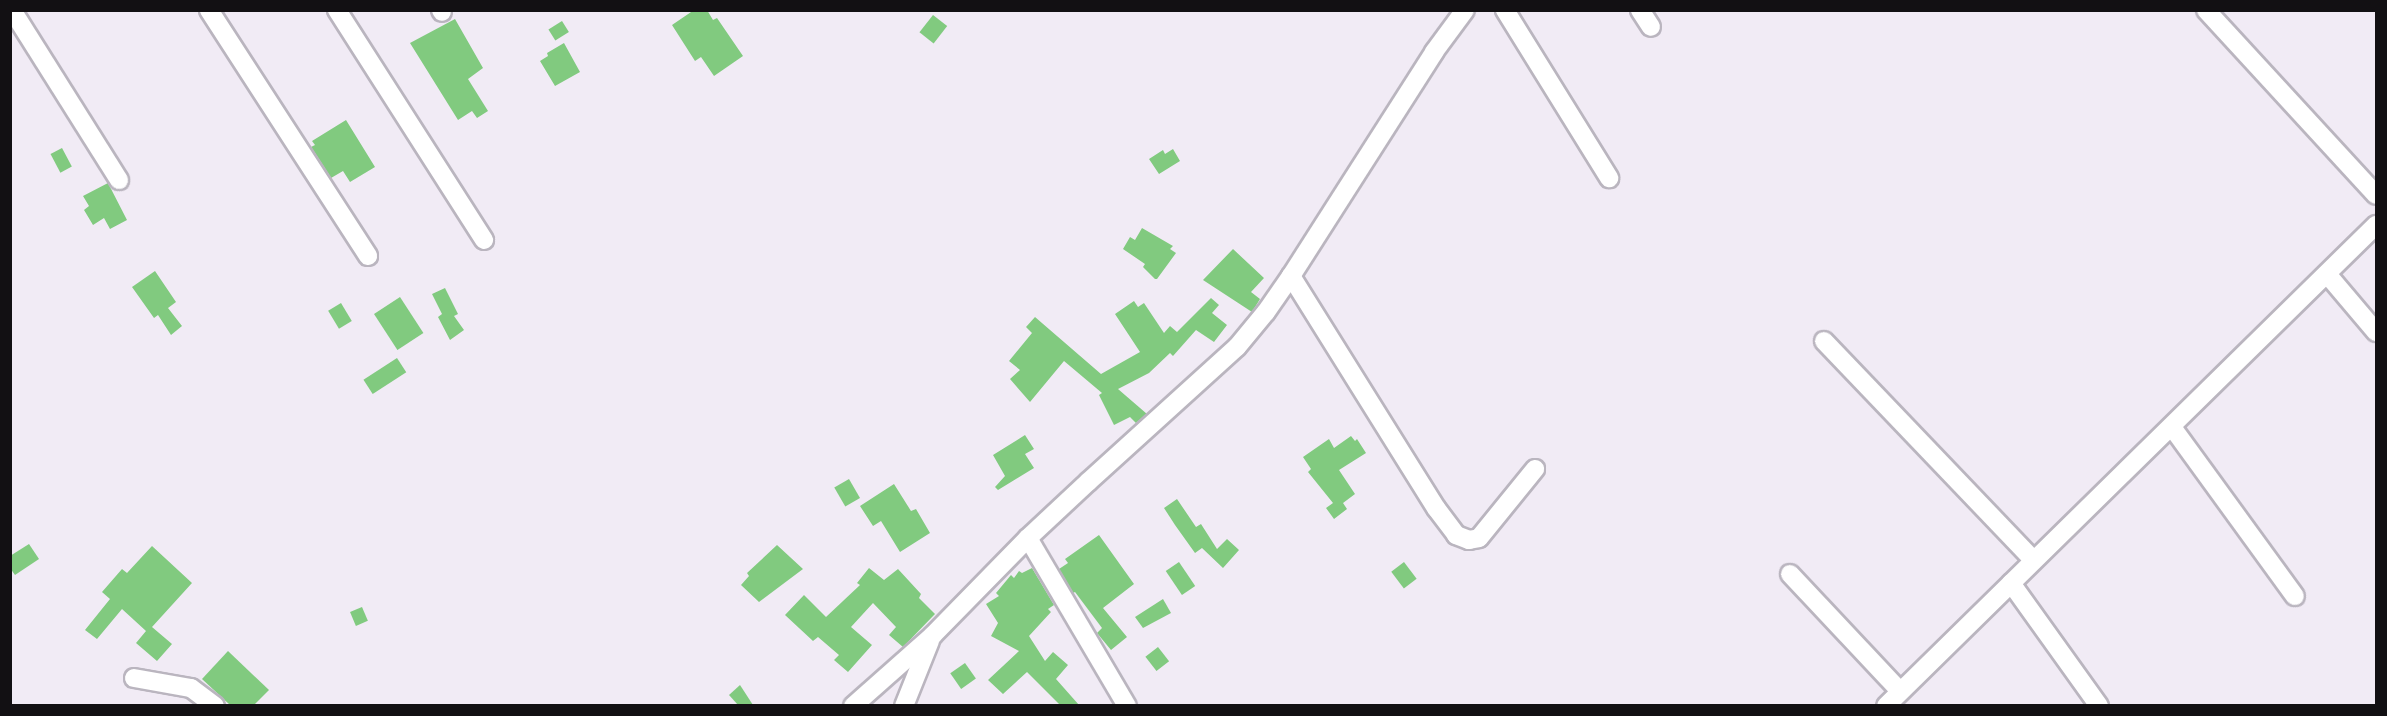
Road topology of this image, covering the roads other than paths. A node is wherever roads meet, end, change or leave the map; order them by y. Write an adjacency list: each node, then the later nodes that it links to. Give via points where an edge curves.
1 (12, 10): 10 (street)
2 (209, 10): 14 (street)
3 (337, 10): 13 (street)
4 (1465, 10): 16 (street)
5 (1505, 10): 9 (street)
6 (1640, 10): 8 (street)
7 (2206, 10): 11 (street)
8 (1651, 27)
9 (1609, 178)
10 (120, 180)
11 (2376, 195)
12 (2376, 225): 15 (street)
13 (484, 240)
14 (368, 256)
15 (2328, 274): 17 (street); 19 (street)
16 (1291, 276): 20 (street, via 1456,535 1469,540 1479,538); 21 (street, via 1237,347)
17 (2376, 332)
18 (1824, 341): 22 (street)
19 (2172, 427): 22 (street); 25 (street)
20 (1535, 470)
21 (1028, 538): 26 (street); 32 (street)
22 (2033, 560): 24 (street)
23 (1790, 574): 28 (street)
24 (2011, 583): 28 (street); 33 (street)
25 (2295, 596)
26 (932, 636): 30 (street); 31 (street)
27 (134, 678): 29 (street, via 191,688)
28 (1895, 700)
29 (215, 705)
30 (853, 705)
31 (904, 705)
32 (1127, 705)
33 (2099, 705)

